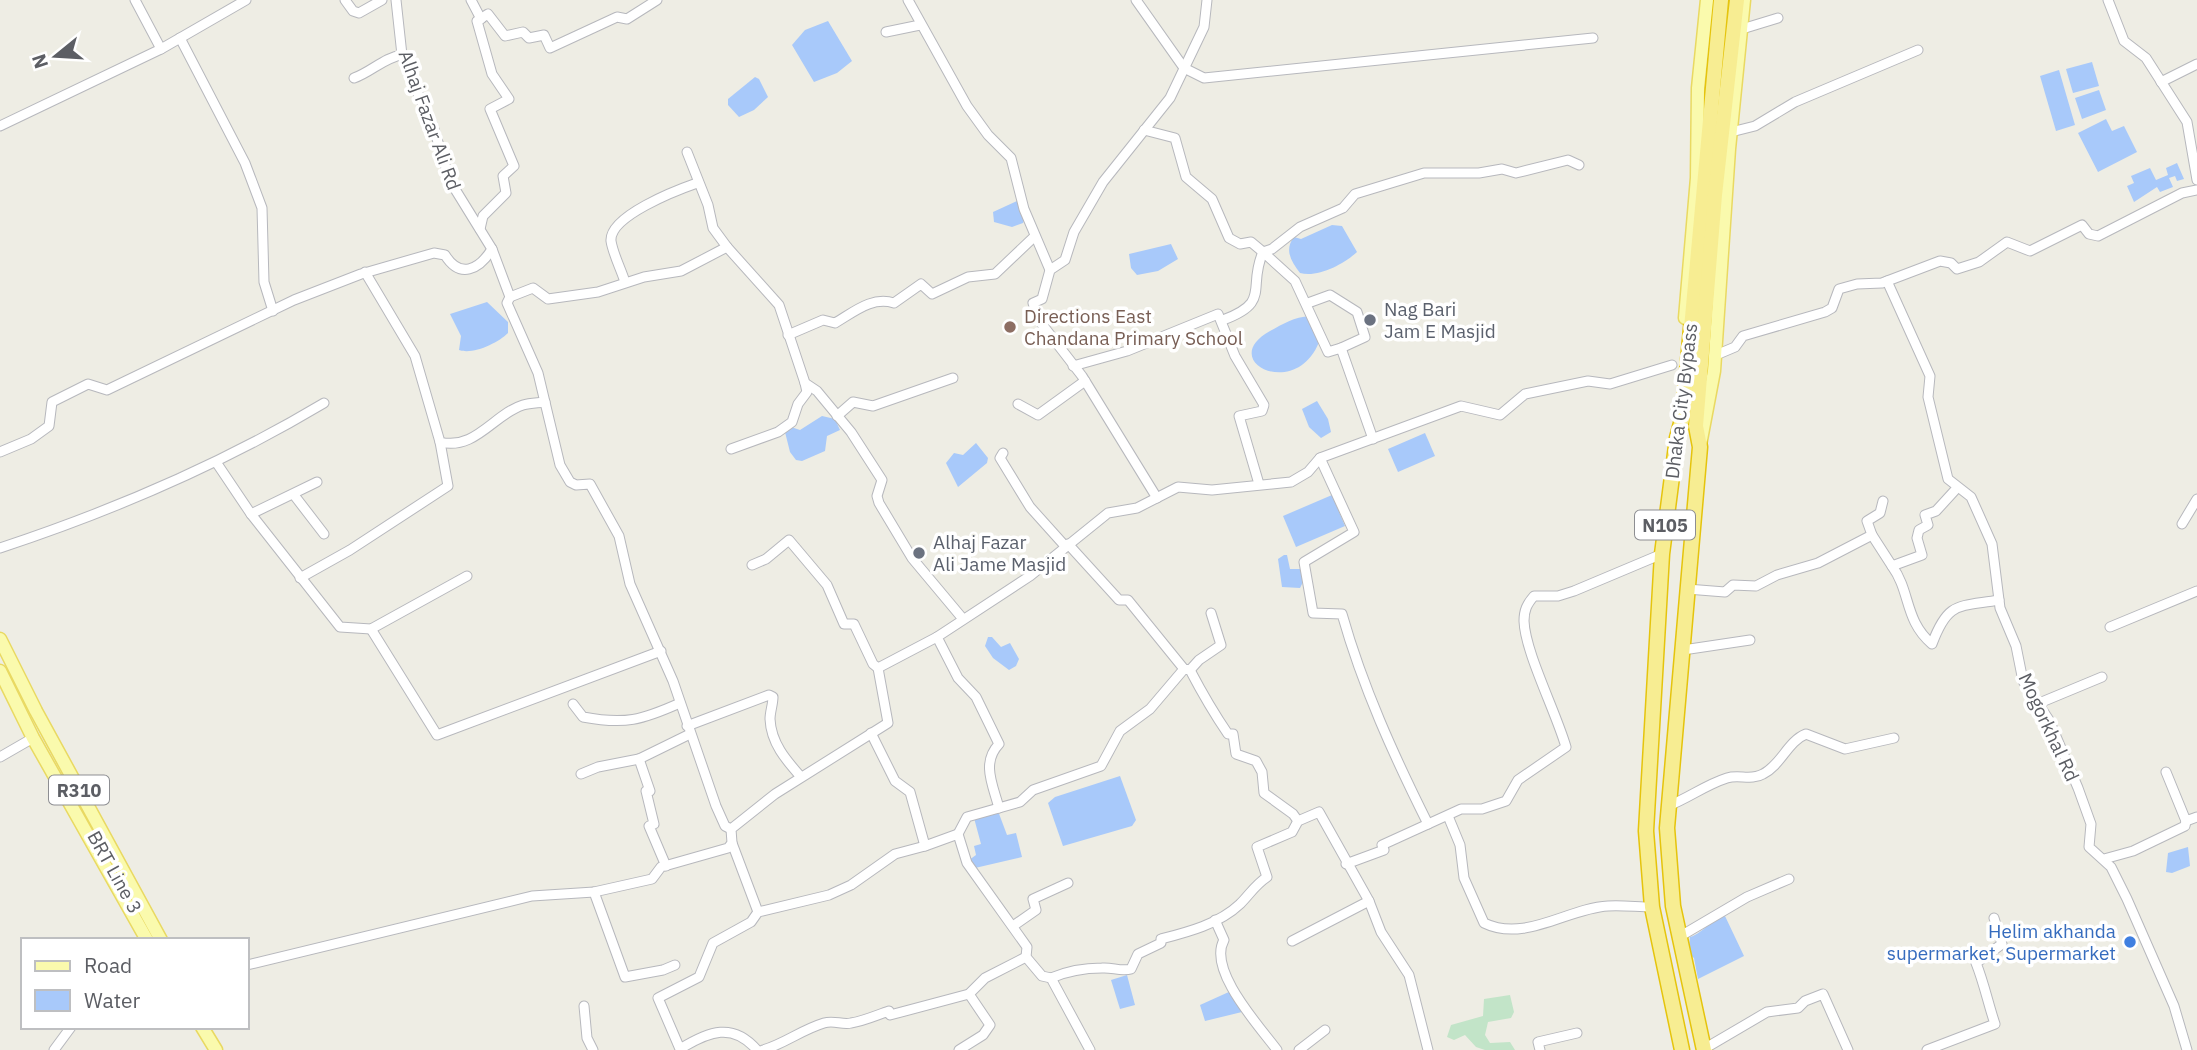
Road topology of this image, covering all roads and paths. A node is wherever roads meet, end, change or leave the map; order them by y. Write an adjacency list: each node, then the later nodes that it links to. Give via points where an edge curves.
1 (135, 0): 23 (street)
2 (246, 0): 21 (street)
3 (345, 0): 4 (street, via 359,13)
4 (383, 0)
5 (471, 0): 17 (street)
6 (657, 0): 17 (street, via 627,19 617,17 550,48 544,35 529,38 523,32 505,36 488,14)
7 (908, 0): 18 (street)
8 (1136, 0): 27 (street)
9 (1207, 0): 27 (street, via 1204,27)
10 (1707, 0): 63 (main road)
11 (1721, 0): 63 (highway, Dhaka City Bypass / N105)
12 (1737, 0): 66 (highway, Dhaka City Bypass / N105, via 1715,195 1696,426)
13 (1744, 0): 19 (main road)
14 (2108, 0): 29 (street, via 2124,41 2146,58)
15 (399, 1): 25 (street, Alhaj Fazar Ali Rd)
16 (1778, 18): 19 (street)
17 (481, 19): 38 (street, via 477,23 492,74 509,99 490,109 514,166 503,176 506,193 483,216)
18 (920, 25): 20 (street); 39 (street, via 967,106 1011,158)
19 (1742, 29): 32 (main road)
20 (886, 32)
21 (180, 38): 23 (street); 49 (street, via 245,163 262,208 264,282)
22 (1593, 38): 27 (street, via 1227,77 1204,78)
23 (161, 49): 30 (street)
24 (1919, 50): 32 (street, via 1795,102 1755,126)
25 (402, 55): 28 (street); 38 (street, Alhaj Fazar Ali Rd, via 433,126 450,181)
26 (2197, 64): 29 (street)
27 (1184, 68): 31 (street, via 1170,98)
28 (355, 78)
29 (2161, 82): 35 (street, via 2187,122)
30 (0, 126)
31 (1144, 130): 42 (street, via 1175,138 1186,177 1212,199 1229,238 1240,244 1251,242); 43 (street, via 1104,182 1074,232 1065,260)
32 (1731, 132): 53 (main road)
33 (687, 152): 36 (street)
34 (1579, 165): 42 (street, via 1568,160 1516,173 1502,169 1424,173 1355,194 1343,208 1300,227)
35 (2197, 180)
36 (697, 183): 40 (street, via 713,228); 46 (street, via 660,196 613,230 611,239)
37 (2197, 190): 45 (street, via 2182,193 2098,236 2082,225 2030,251 2007,242 1979,262 1957,269 1940,261)
38 (480, 229): 41 (street, Alhaj Fazar Ali Rd)
39 (1035, 236): 43 (street); 51 (street, via 996,274 968,277 932,295 921,284 894,303 868,303 835,323 822,320)
40 (727, 247): 46 (street, via 688,269); 51 (street, via 779,305)
41 (492, 249): 44 (street, via 484,261 459,271 445,255 434,253); 47 (street, Alhaj Fazar Ali Rd)
42 (1263, 252): 48 (street, via 1295,281); 50 (street, via 1251,306)
43 (1051, 270): 55 (street, via 1042,299 1033,303 1038,319)
44 (365, 272): 49 (street); 65 (street, via 415,356)
45 (1887, 281): 53 (street, via 1839,289 1832,308 1825,312 1744,335 1734,347); 74 (street, Mogorkhal Rd, via 1930,376 1928,397 1941,458)
46 (625, 282): 47 (street, via 598,292 552,299 533,288)
47 (510, 297): 59 (street, Alhaj Fazar Ali Rd, via 508,307 529,349)
48 (1308, 303): 52 (street, via 1325,348 1328,352); 52 (street, via 1330,295 1357,312 1365,337)
49 (272, 311): 68 (street, via 107,390 88,384 52,402 49,426)
50 (1223, 320): 55 (street, via 1214,315 1127,351); 73 (street, via 1235,356 1264,405 1262,411 1239,416)
51 (788, 335): 58 (street)
52 (1341, 348): 64 (street)
53 (1716, 355): 66 (main road)
54 (1672, 365): 64 (street, via 1610,384 1588,382 1525,394 1500,415 1461,406)
55 (1073, 366): 57 (street)
56 (954, 378): 62 (street, via 873,406 853,402)
57 (1084, 381): 61 (street, via 1038,415); 76 (street)
58 (805, 383): 62 (street); 67 (street, via 807,392 792,422)
59 (545, 402): 65 (street, via 522,405 475,436 452,444); 101 (street, Alhaj Fazar Ali Rd, via 560,465 570,482 590,484 606,510 630,584)
60 (324, 403): 71 (street)
61 (1018, 404)
62 (837, 416): 94 (street, via 883,480 879,503 912,558)
63 (1678, 434): 85 (highway, Dhaka City Bypass / N105)
64 (1373, 439): 70 (street)
65 (440, 442): 89 (street, via 448,486)
66 (1700, 447): 90 (highway, Dhaka City Bypass / N105)
67 (731, 449)
68 (0, 452)
69 (1003, 453): 83 (street, via 1000,458 1030,508)
70 (1320, 458): 73 (street, via 1290,482); 125 (street, via 1353,532 1304,562 1313,613 1342,614 1386,741)
71 (216, 462): 79 (street); 84 (street)
72 (317, 482): 75 (street)
73 (1259, 484): 76 (street, via 1212,490 1178,487)
74 (1957, 488): 87 (street, via 1936,511 1925,515 1928,525 1919,530 1917,538 1922,555); 92 (street, Mogorkhal Rd, via 1971,498 1992,544)
75 (294, 495): 79 (street); 81 (street)
76 (1157, 498): 83 (street, via 1137,508 1108,513)
77 (2197, 499): 80 (street)
78 (1882, 501): 82 (street, via 1880,513 1867,521)
79 (251, 514): 89 (street)
80 (2182, 524)
81 (324, 534)
82 (1872, 536): 87 (street); 90 (street, via 1756,586 1733,585 1725,592)
83 (1067, 545): 94 (street, via 1030,576); 104 (street, via 1119,600 1128,600)
84 (0, 548)
85 (1662, 554): 121 (street, via 1574,591 1534,596 1526,605 1529,645 1566,747 1518,780 1506,801 1482,809 1461,809); 137 (highway, Dhaka City Bypass / N105, via 1646,818)
86 (752, 565): 103 (street, via 789,540 827,585 844,624 854,624)
87 (1892, 566): 92 (street, via 1902,579 1917,631 1932,643 1940,622 1953,607)
88 (467, 576): 96 (street)
89 (300, 578): 96 (street, via 338,626)
90 (1687, 590): 100 (highway, Dhaka City Bypass / N105)
91 (2197, 591): 95 (street)
92 (1999, 600): 109 (street, Mogorkhal Rd, via 2023,681)
93 (1211, 613): 104 (street, via 1222,645)
94 (963, 619): 97 (street)
95 (2110, 627)
96 (371, 629): 101 (street, via 437,734)
97 (937, 636): 103 (street); 120 (street, via 999,744 989,755 988,765)
98 (0, 639): 145 (main road, R310)
99 (1750, 640): 100 (street)
100 (1683, 650): 119 (highway, Dhaka City Bypass / N105)
101 (661, 651): 107 (street)
102 (0, 655): 144 (main road, BRT Line 3)
103 (878, 668): 111 (street, via 888,723)
104 (1187, 670): 120 (street, via 1150,709 1120,731 1101,766 1033,790 1020,802); 123 (street, via 1228,734 1233,734 1237,754 1256,761 1264,793)
105 (0, 671): 112 (main road, R310)
106 (2102, 677): 109 (street)
107 (680, 703): 108 (street, via 620,723 583,718); 110 (street)
108 (573, 704)
109 (2037, 704): 130 (street, Mogorkhal Rd, via 2049,720 2078,788 2091,824 2089,847)
110 (689, 730): 115 (street); 118 (street, via 769,695 773,697 770,717 779,750); 126 (street, via 722,819)
111 (871, 733): 118 (street); 129 (street, via 895,781 910,792)
112 (33, 738): 114 (street); 143 (main road, R310)
113 (1894, 738): 119 (street, via 1845,749 1806,734 1797,737 1764,774 1713,782)
114 (0, 757)
115 (639, 759): 117 (street); 132 (street, via 650,791 646,791 654,824 649,826)
116 (2166, 772): 124 (street)
117 (581, 774)
118 (801, 777): 126 (street)
119 (1668, 806): 142 (highway, Dhaka City Bypass / N105, via 1669,866)
120 (999, 808): 127 (street, via 968,817)
121 (1448, 816): 125 (street); 137 (street, via 1461,845 1464,878 1484,923 1490,926 1517,929 1608,906)
122 (2197, 817): 124 (street)
123 (1298, 821): 131 (street, via 1321,814); 140 (street, via 1292,832 1257,847 1267,877)
124 (2186, 821): 130 (street, via 2185,826 2133,851)
125 (1429, 824): 131 (street, via 1382,845 1384,850)
126 (731, 829): 128 (street)
127 (958, 834): 129 (street); 141 (street, via 967,863)
128 (732, 843): 132 (street); 138 (street)
129 (925, 846): 138 (street, via 895,854 839,891)
130 (2104, 859): 176 (street, Mogorkhal Rd, via 2127,899 2174,1006)
131 (1346, 864): 136 (street)
132 (666, 866): 135 (street, via 652,878)
133 (1788, 879): 142 (street)
134 (1068, 883): 141 (street, via 1032,899 1036,910)
135 (594, 892): 148 (street, via 625,977); 149 (street, via 531,897)
136 (1369, 901): 146 (street); 171 (street, via 1381,932 1409,975)
137 (1652, 907): 173 (highway, Dhaka City Bypass / N105)
138 (758, 912): 165 (street, via 751,922 713,943 699,977 658,998 680,1049 727,1031 745,1036)
139 (1994, 918): 175 (street, via 2002,944 1976,963 1995,1024)
140 (1215, 920): 150 (street, via 1161,939 1138,954 1131,969 1070,970); 169 (street, via 1224,940 1223,963 1232,988)
141 (1013, 926): 147 (street, via 1027,947)
142 (1679, 937): 159 (highway, Dhaka City Bypass / N105)
143 (146, 938)
144 (152, 938)
145 (160, 938)
146 (1292, 941)
147 (1026, 957): 150 (street, via 1041,976); 151 (street, via 985,978)
148 (675, 964)
149 (248, 965)
150 (1051, 978): 168 (street)
151 (969, 994): 166 (street, via 911,1012 890,1015 889,1010 849,1024 834,1021); 167 (street, via 990,1025)
152 (584, 1006): 164 (street)
153 (70, 1029): 160 (street)
154 (197, 1029): 161 (main road)
155 (203, 1029): 162 (main road)
156 (213, 1029): 163 (main road)
157 (1325, 1030): 170 (street)
158 (1577, 1032): 172 (street, via 1538,1042)
159 (1704, 1049): 174 (street, via 1767,1012 1798,1008 1823,994)
160 (54, 1050)
161 (209, 1050)
162 (216, 1050)
163 (225, 1050)
164 (593, 1050)
165 (757, 1050)
166 (763, 1050)
167 (961, 1050)
168 (1090, 1050)
169 (1277, 1050)
170 (1299, 1050)
171 (1428, 1050)
172 (1540, 1050)
173 (1682, 1050)
174 (1848, 1050)
175 (1927, 1050)
176 (2187, 1050)

